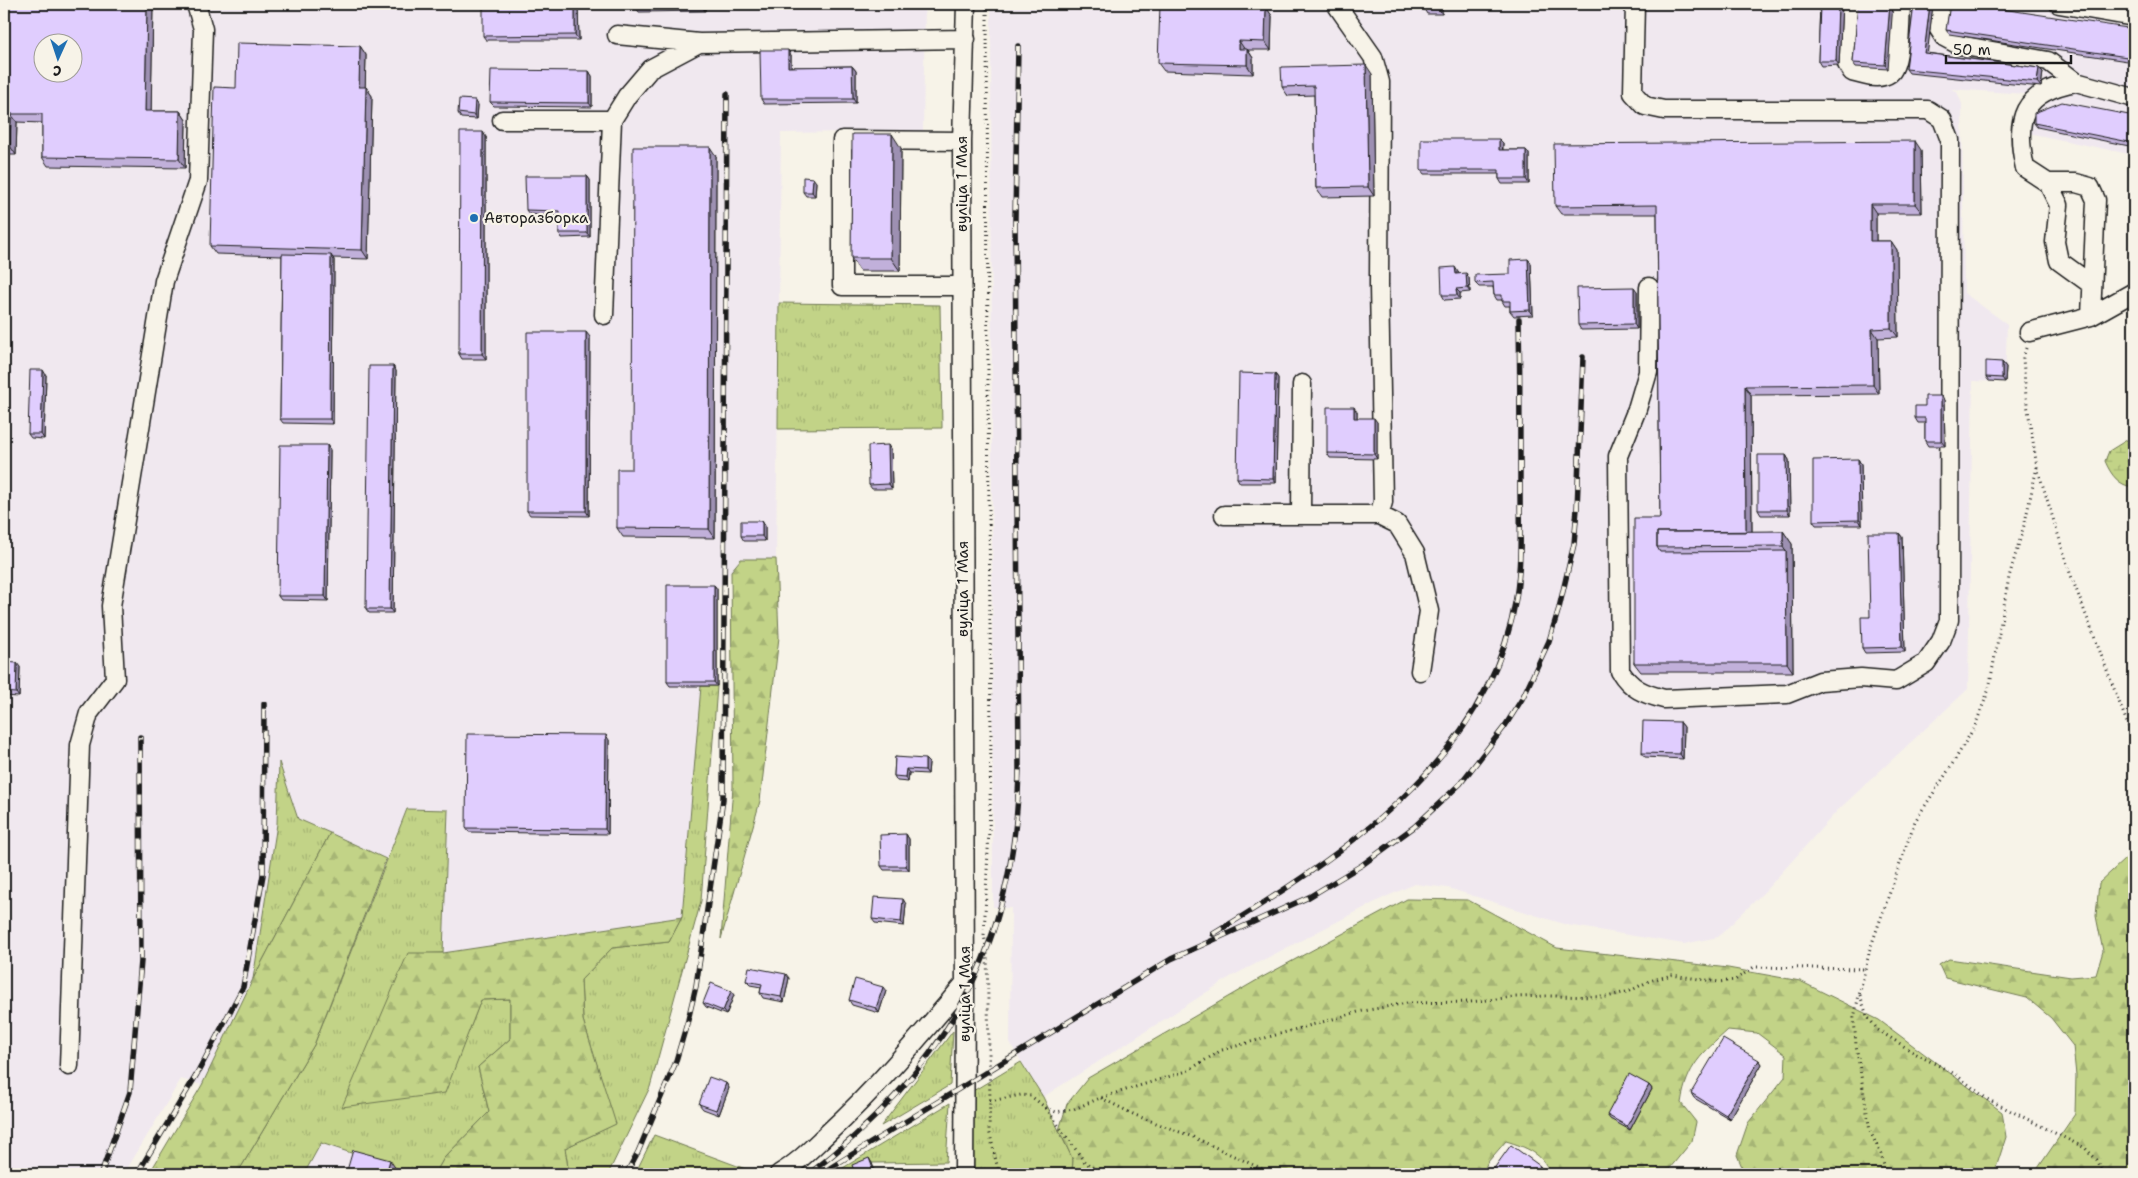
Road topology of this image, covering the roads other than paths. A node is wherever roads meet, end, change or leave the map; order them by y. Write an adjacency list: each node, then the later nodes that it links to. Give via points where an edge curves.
1 (196, 4): 32 (street, via 203,30 198,181 164,281 111,606 115,679 89,713 80,745)
2 (966, 4): 11 (street, вуліца 1 Мая)
3 (1336, 4): 29 (street, via 1373,57 1380,82 1383,502)
4 (1635, 4): 21 (street, via 1633,93 1645,106 1664,110 1786,112 1928,110 1942,119 1950,140 1949,620 1941,641 1926,662 1896,681 1861,678 1820,681 1788,694 1664,699 1644,694 1627,682 1620,671 1618,456 1648,372)
5 (1850, 4): 6 (street, via 1847,64 1852,72 1882,77 1891,72 1897,61)
6 (1901, 4)
7 (1941, 4): 13 (street, via 1937,26 1944,37 1959,44 2048,61)
8 (2059, 4): 9 (street)
9 (2134, 17)
10 (617, 35): 12 (street)
11 (966, 40): 12 (street); 17 (street, вуліца 1 Мая)
12 (699, 43): 16 (street, via 650,69)
13 (2076, 82): 14 (street); 18 (street, via 2054,86 2033,101 2022,115 2020,144 2025,168)
14 (2134, 98)
15 (502, 120): 16 (street)
16 (612, 120): 23 (street)
17 (962, 141): 20 (street, вуліца 1 Мая); 20 (street, via 842,140 842,286)
18 (2048, 183): 19 (street, via 2059,205 2054,242 2059,261); 19 (street, via 2076,183 2090,187 2093,193 2096,200)
19 (2092, 285): 24 (street)
20 (962, 286): 31 (street, вуліца 1 Мая)
21 (1649, 287)
22 (2134, 292): 24 (street)
23 (604, 315)
24 (2091, 316): 25 (street)
25 (2029, 332)
26 (1302, 384): 28 (street)
27 (1224, 515): 28 (street)
28 (1301, 515): 29 (street)
29 (1379, 515): 30 (street, via 1397,524 1415,553 1429,611)
30 (1420, 671)
31 (965, 983): 33 (street, via 845,1117 793,1166); 34 (street, вуліца 1 Мая)
32 (69, 1066)
33 (779, 1174)
34 (964, 1174)

